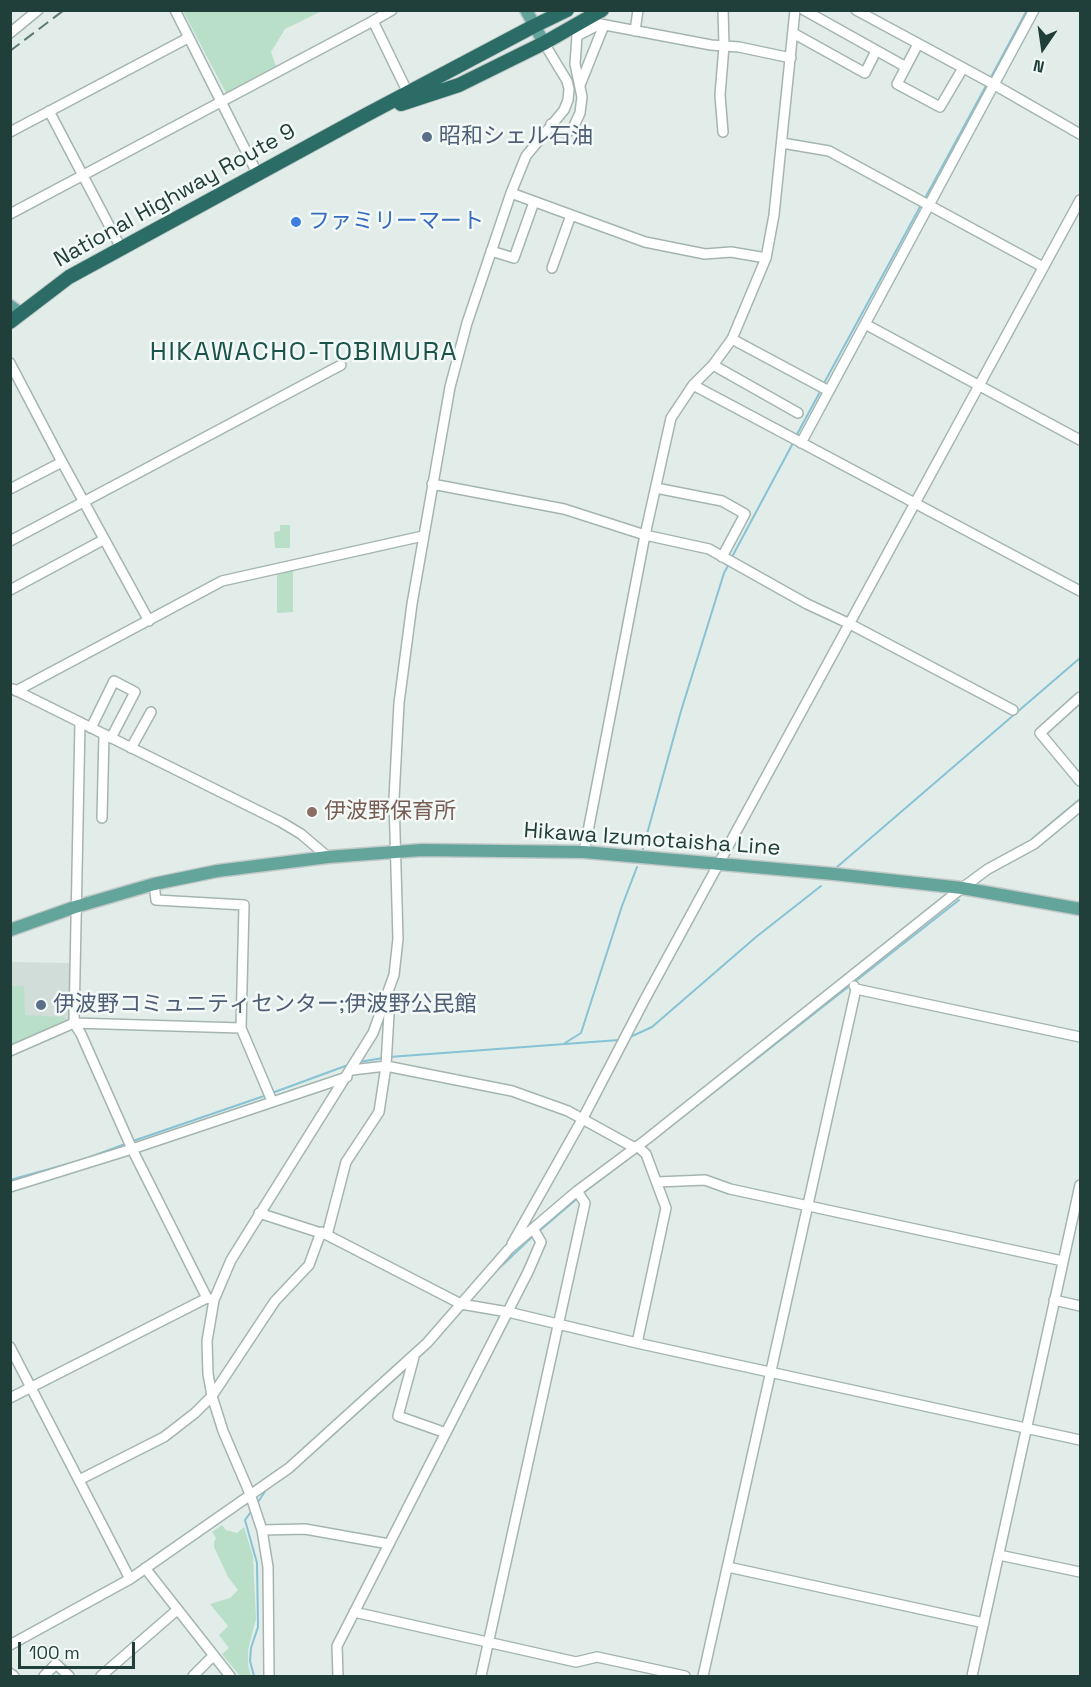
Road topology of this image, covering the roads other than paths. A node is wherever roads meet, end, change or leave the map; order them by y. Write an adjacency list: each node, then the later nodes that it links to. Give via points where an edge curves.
1 (38, 10): 17 (street)
2 (175, 10): 19 (street)
3 (392, 10): 13 (street)
4 (526, 10): 15 (main road)
5 (567, 10): 15 (highway, National Highway Route 9)
6 (602, 10): 20 (highway, National Highway Route 9)
7 (638, 10): 16 (street)
8 (723, 10): 22 (street)
9 (795, 10): 18 (street)
10 (804, 10): 23 (street)
11 (856, 10): 21 (street)
12 (1034, 10): 27 (street)
13 (373, 21): 29 (street); 30 (street)
14 (604, 25): 16 (street); 28 (street); 28 (street, via 577,36)
15 (534, 26): 20 (main road); 29 (highway, National Highway Route 9)
16 (634, 31): 22 (street)
17 (10, 33)
18 (793, 33): 23 (street, via 865,73); 24 (street)
19 (188, 38): 30 (street); 31 (street)
20 (544, 43): 32 (highway, National Highway Route 9, via 459,85); 33 (street, via 569,90 564,110)
21 (918, 44): 25 (street); 26 (street)
22 (724, 46): 24 (street); 35 (street, via 720,95)
23 (876, 51): 25 (street)
24 (791, 58): 37 (street)
25 (906, 67): 26 (street, via 897,84 940,106)
26 (963, 68): 27 (street)
27 (993, 84): 36 (street); 43 (street)
28 (580, 85): 33 (street, via 580,113 573,128 566,133)
29 (408, 93): 32 (highway, National Highway Route 9)
30 (219, 101): 38 (street); 39 (street)
31 (49, 111): 34 (street); 38 (street)
32 (364, 116): 39 (highway, National Highway Route 9)
33 (551, 124): 40 (street, via 526,156)
34 (10, 132)
35 (723, 132)
36 (1080, 134)
37 (782, 143): 43 (street, via 829,151); 48 (street)
38 (84, 174): 44 (street); 46 (street)
39 (257, 174): 46 (highway, National Highway Route 9)
40 (511, 193): 42 (street); 47 (street)
41 (1080, 200): 49 (street)
42 (534, 202): 45 (street); 47 (street, via 514,258)
43 (927, 206): 49 (street); 52 (street)
44 (10, 214)
45 (571, 215): 48 (street, via 645,242 705,254 731,252); 50 (street)
46 (121, 249): 51 (highway, National Highway Route 9, via 69,277)
47 (491, 251): 64 (street, via 450,387)
48 (766, 258): 53 (street)
49 (1043, 267): 58 (street)
50 (552, 268)
51 (14, 314)
52 (865, 324): 58 (street); 59 (street)
53 (732, 339): 56 (street); 59 (street)
54 (10, 363): 63 (street)
55 (341, 365): 67 (street)
56 (713, 365): 57 (street); 60 (street)
57 (693, 385): 62 (street); 65 (street, via 671,418)
58 (979, 385): 61 (street); 68 (street)
59 (829, 391): 62 (street)
60 (798, 413)
61 (1080, 440)
62 (801, 443): 68 (street)
63 (62, 462): 66 (street); 67 (street)
64 (432, 484): 69 (street, via 564,509); 70 (street)
65 (656, 488): 69 (street); 73 (street, via 722,501 745,514)
66 (10, 489)
67 (83, 502): 71 (street); 72 (street)
68 (916, 502): 75 (street); 77 (street)
69 (645, 535): 73 (street, via 709,549); 90 (street)
70 (423, 536): 76 (street, via 222,581); 89 (street, via 399,703)
71 (103, 540): 74 (street); 76 (street)
72 (10, 541)
73 (722, 557): 77 (street)
74 (10, 590)
75 (1080, 591)
76 (148, 621): 78 (street)
77 (850, 624): 80 (street); 92 (street)
78 (13, 689): 82 (street)
79 (1080, 697): 86 (street, via 1040,733)
80 (1013, 710)
81 (151, 712): 85 (street)
82 (80, 722): 83 (street); 95 (street)
83 (91, 728): 84 (street); 84 (street, via 114,681 135,692)
84 (108, 736): 85 (street); 88 (street)
85 (131, 748): 91 (street, via 281,822)
86 (1080, 780)
87 (1080, 806): 94 (street, via 1034,844)
88 (102, 818)
89 (395, 852): 90 (main road, Hikawa Izumotaisha Line); 91 (main road, Hikawa Izumotaisha Line); 99 (street, via 398,939)
90 (584, 852): 92 (main road, Hikawa Izumotaisha Line)
91 (328, 857): 93 (main road, Hikawa Izumotaisha Line, via 217,871)
92 (720, 864): 94 (main road, Hikawa Izumotaisha Line); 108 (street)
93 (154, 884): 95 (main road, Hikawa Izumotaisha Line); 102 (street, via 156,900 244,905)
94 (962, 888): 96 (main road, Hikawa Izumotaisha Line); 98 (street)
95 (75, 907): 97 (main road, Hikawa Izumotaisha Line); 101 (street)
96 (1080, 909)
97 (10, 930)
98 (849, 979): 100 (street); 109 (street)
99 (390, 988): 105 (street); 106 (street, via 373,1033)
100 (856, 989): 103 (street); 115 (street)
101 (74, 1023): 102 (street); 104 (street); 110 (street)
102 (241, 1028): 107 (street)
103 (1080, 1037)
104 (10, 1051)
105 (386, 1066): 106 (street); 108 (street, via 512,1091); 118 (street, via 378,1112 346,1162)
106 (349, 1074): 107 (street); 116 (street)
107 (272, 1101): 110 (street)
108 (583, 1118): 109 (street); 119 (street)
109 (636, 1147): 111 (street, via 646,1154); 114 (street)
110 (132, 1149): 113 (street); 121 (street)
111 (657, 1182): 115 (street, via 705,1180); 127 (street, via 666,1208)
112 (1080, 1185): 120 (street)
113 (10, 1187)
114 (577, 1191): 117 (street); 126 (street, via 585,1203)
115 (808, 1206): 120 (street); 130 (street)
116 (259, 1213): 118 (street); 121 (street)
117 (534, 1230): 119 (street); 125 (street, via 541,1242)
118 (324, 1234): 123 (street); 132 (street, via 309,1264 275,1302)
119 (509, 1249): 123 (street)
120 (1063, 1261): 122 (street)
121 (211, 1299): 131 (street); 132 (street, via 207,1341)
122 (1054, 1300): 124 (street); 134 (street)
123 (461, 1304): 125 (street); 129 (street)
124 (1080, 1306)
125 (508, 1312): 126 (street); 135 (street)
126 (559, 1324): 127 (street); 149 (street)
127 (637, 1343): 130 (street)
128 (10, 1347): 131 (street)
129 (415, 1354): 135 (street, via 398,1416); 138 (street, via 289,1467)
130 (772, 1371): 134 (street); 142 (street)
131 (31, 1388): 133 (street); 137 (street)
132 (212, 1396): 137 (street, via 164,1437); 138 (street)
133 (10, 1398)
134 (1027, 1427): 136 (street); 141 (street)
135 (446, 1433): 140 (street)
136 (1080, 1440)
137 (79, 1480): 145 (street)
138 (250, 1494): 139 (street); 143 (street)
139 (262, 1530): 140 (street, via 305,1529); 159 (street, via 268,1568)
140 (388, 1544): 147 (street)
141 (999, 1555): 144 (street); 148 (street)
142 (728, 1567): 148 (street); 163 (street)
143 (145, 1568): 145 (street); 146 (street)
144 (1080, 1572)
145 (130, 1579): 150 (street)
146 (177, 1610): 151 (street); 156 (street)
147 (354, 1612): 149 (street); 160 (street, via 337,1646)
148 (984, 1623): 164 (street)
149 (488, 1643): 161 (street); 162 (street, via 576,1662 597,1657)
150 (10, 1645)
151 (213, 1656): 157 (street); 158 (street)
152 (10, 1673): 153 (street)
153 (15, 1677)
154 (44, 1677): 155 (street, via 56,1664)
155 (69, 1677)
156 (101, 1677)
157 (193, 1677)
158 (230, 1677)
159 (269, 1677)
160 (338, 1677)
161 (481, 1677)
162 (685, 1677)
163 (702, 1677)
164 (972, 1677)

